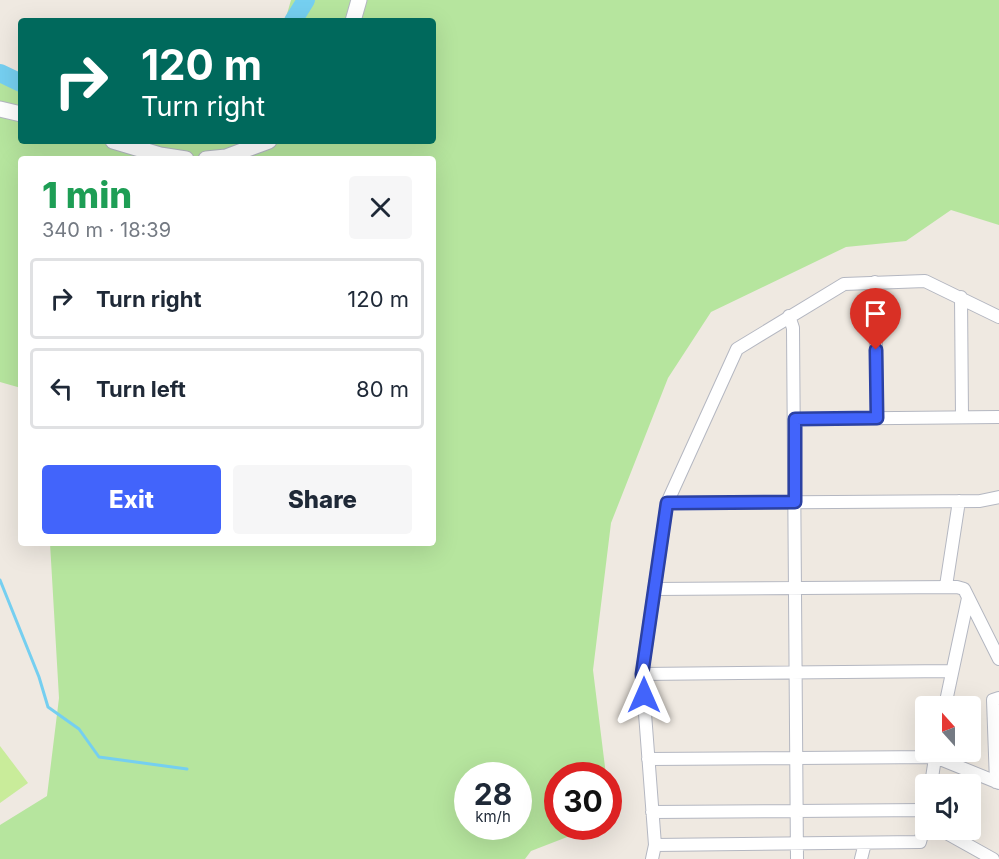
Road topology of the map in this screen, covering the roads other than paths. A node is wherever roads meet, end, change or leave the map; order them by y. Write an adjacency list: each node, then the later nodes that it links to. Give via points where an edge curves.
1 (359, 0): 2 (street)
2 (354, 18)
3 (0, 109): 4 (street)
4 (18, 113)
5 (123, 144): 7 (street)
6 (260, 144): 8 (street)
7 (166, 156)
8 (229, 156)
9 (875, 282): 10 (street, via 925,281); 11 (street, via 844,284); 15 (street)
10 (961, 297): 12 (street); 13 (street)
11 (789, 316): 16 (street, via 793,328); 20 (street, via 737,349)
12 (999, 317)
13 (962, 417): 14 (street); 15 (street)
14 (999, 417)
15 (877, 418): 16 (street)
16 (795, 419): 19 (street)
17 (999, 497): 18 (street)
18 (959, 501): 19 (street); 21 (street)
19 (795, 502): 20 (street); 22 (street)
20 (667, 503): 23 (street)
21 (946, 586): 22 (street); 24 (street, via 964,589)
22 (795, 588): 23 (street); 27 (street)
23 (654, 589): 28 (street)
24 (968, 598): 25 (street); 26 (street)
25 (999, 659)
26 (952, 670): 27 (street); 29 (street)
27 (796, 672): 28 (street); 32 (street)
28 (642, 674): 33 (street)
29 (947, 696)
30 (999, 698): 35 (street, via 993,700)
31 (915, 755): 32 (street)
32 (797, 758): 33 (street); 38 (street)
33 (648, 759): 37 (street)
34 (953, 762): 35 (street)
35 (997, 783)
36 (915, 810): 38 (street)
37 (652, 812): 38 (street); 43 (street)
38 (797, 812): 42 (street)
39 (920, 840): 41 (street)
40 (958, 840): 47 (street)
41 (865, 843): 42 (street); 46 (street)
42 (797, 844): 43 (street); 45 (street)
43 (655, 845): 44 (street)
44 (652, 859)
45 (797, 859)
46 (861, 859)
47 (993, 859)

